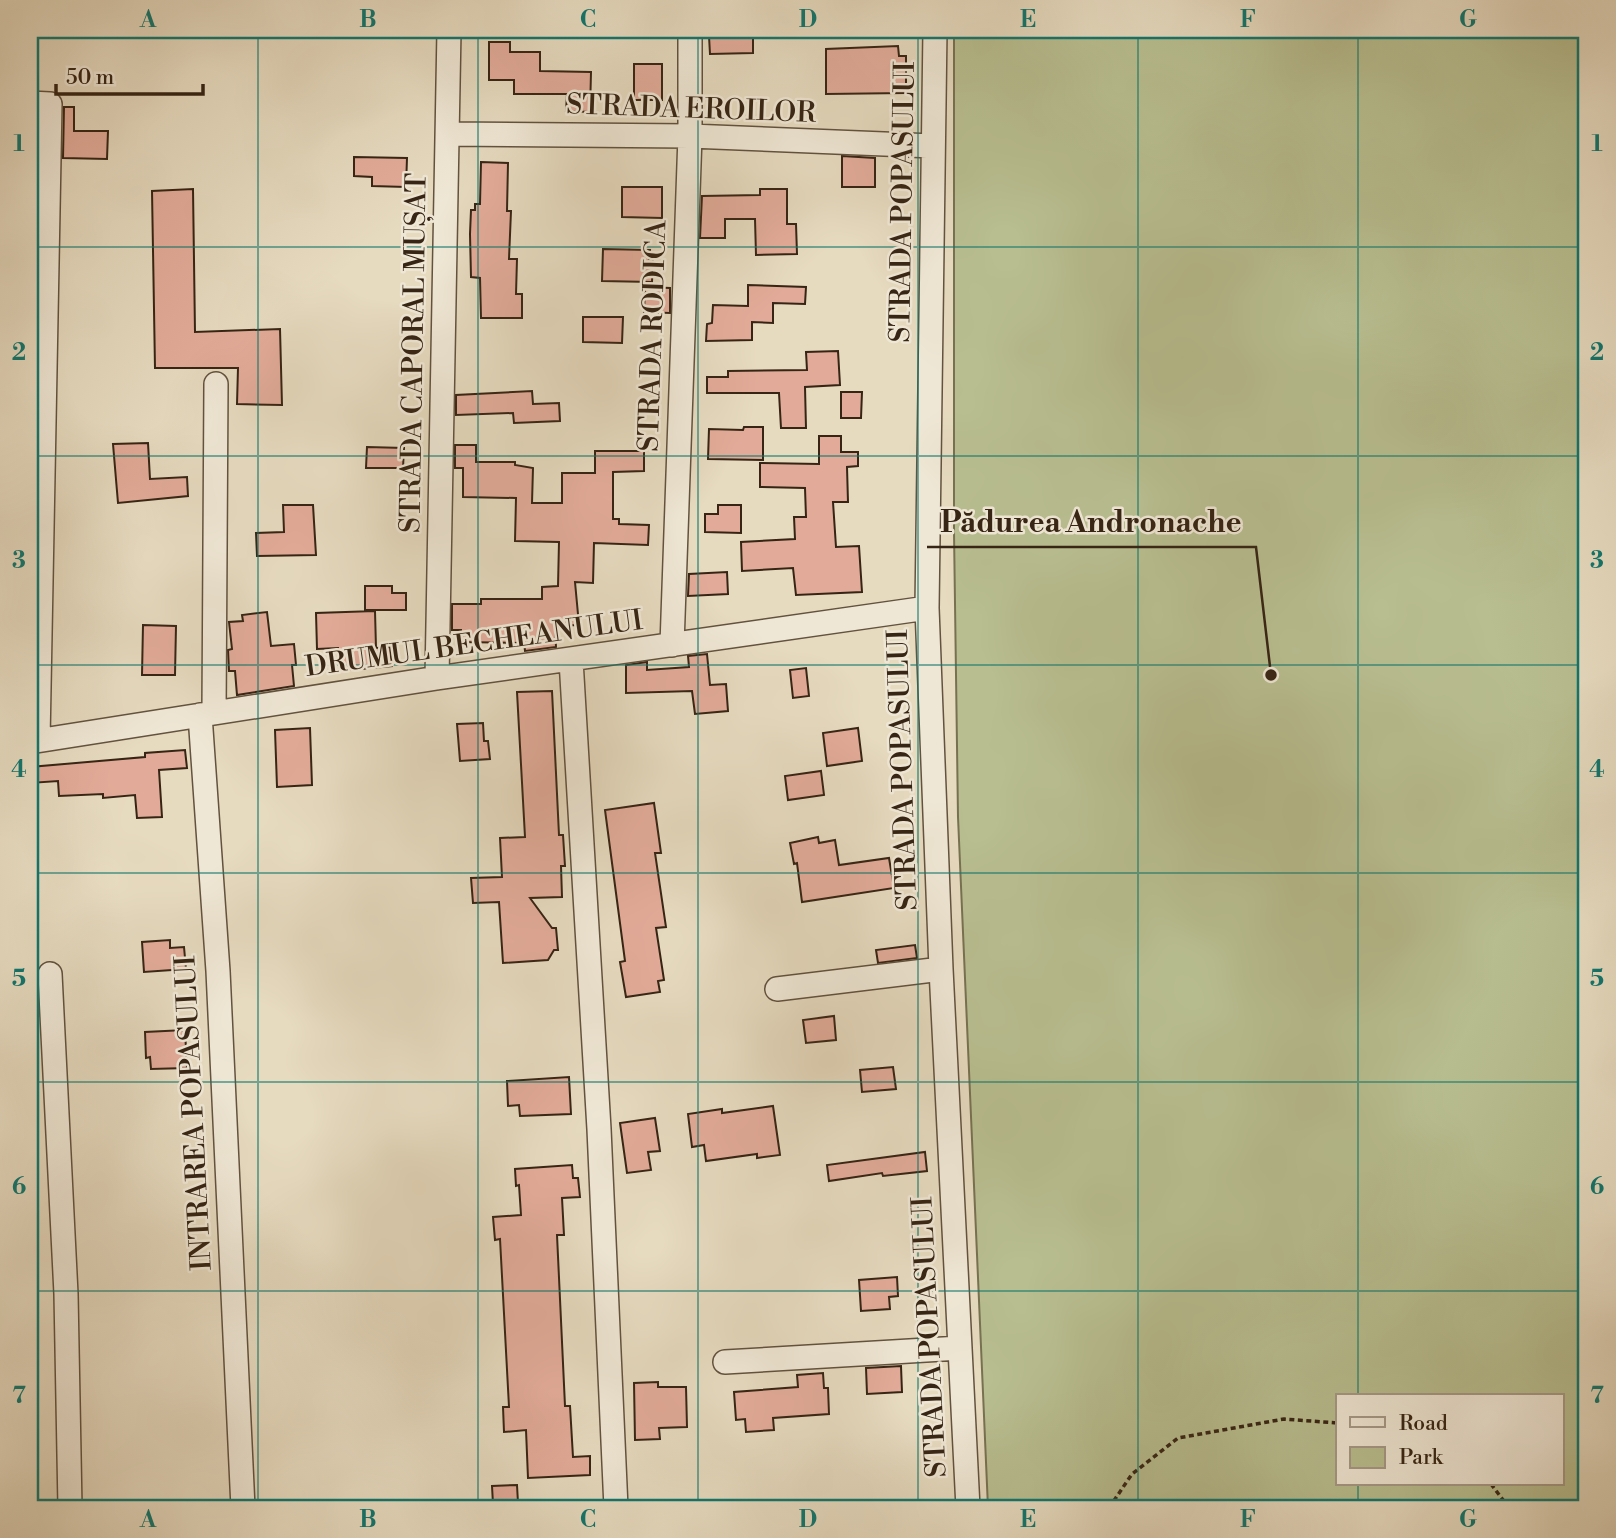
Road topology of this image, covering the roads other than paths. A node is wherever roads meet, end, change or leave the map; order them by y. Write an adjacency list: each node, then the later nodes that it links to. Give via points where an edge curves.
1 (449, 30): 5 (street, STRADA CAPORAL MUȘAT)
2 (690, 30): 6 (street, STRADA RODICA)
3 (934, 30): 7 (street, STRADA POPASULUI)
4 (30, 103): 14 (street, via 50,104)
5 (448, 134): 6 (street, STRADA EROILOR); 12 (street, STRADA CAPORAL MUȘAT)
6 (690, 136): 7 (street, STRADA EROILOR); 10 (street, STRADA RODICA)
7 (933, 146): 9 (street, STRADA POPASULUI)
8 (216, 384): 13 (street, INTRAREA POPASULUI)
9 (927, 608): 10 (street, DRUMUL BECHEANULUI); 15 (street, STRADA POPASULUI)
10 (672, 645): 11 (street, DRUMUL BECHEANULUI)
11 (572, 660): 12 (street, DRUMUL BECHEANULUI); 22 (street)
12 (437, 678): 13 (street, DRUMUL BECHEANULUI)
13 (207, 714): 14 (street, DRUMUL BECHEANULUI); 21 (street, INTRAREA POPASULUI)
14 (34, 741)
15 (941, 969): 17 (street); 18 (street, STRADA POPASULUI)
16 (50, 974): 20 (street, via 66,1293)
17 (778, 989)
18 (960, 1348): 19 (street); 23 (street, STRADA POPASULUI)
19 (725, 1362)
20 (70, 1508)
21 (243, 1508)
22 (616, 1508)
23 (968, 1508)

